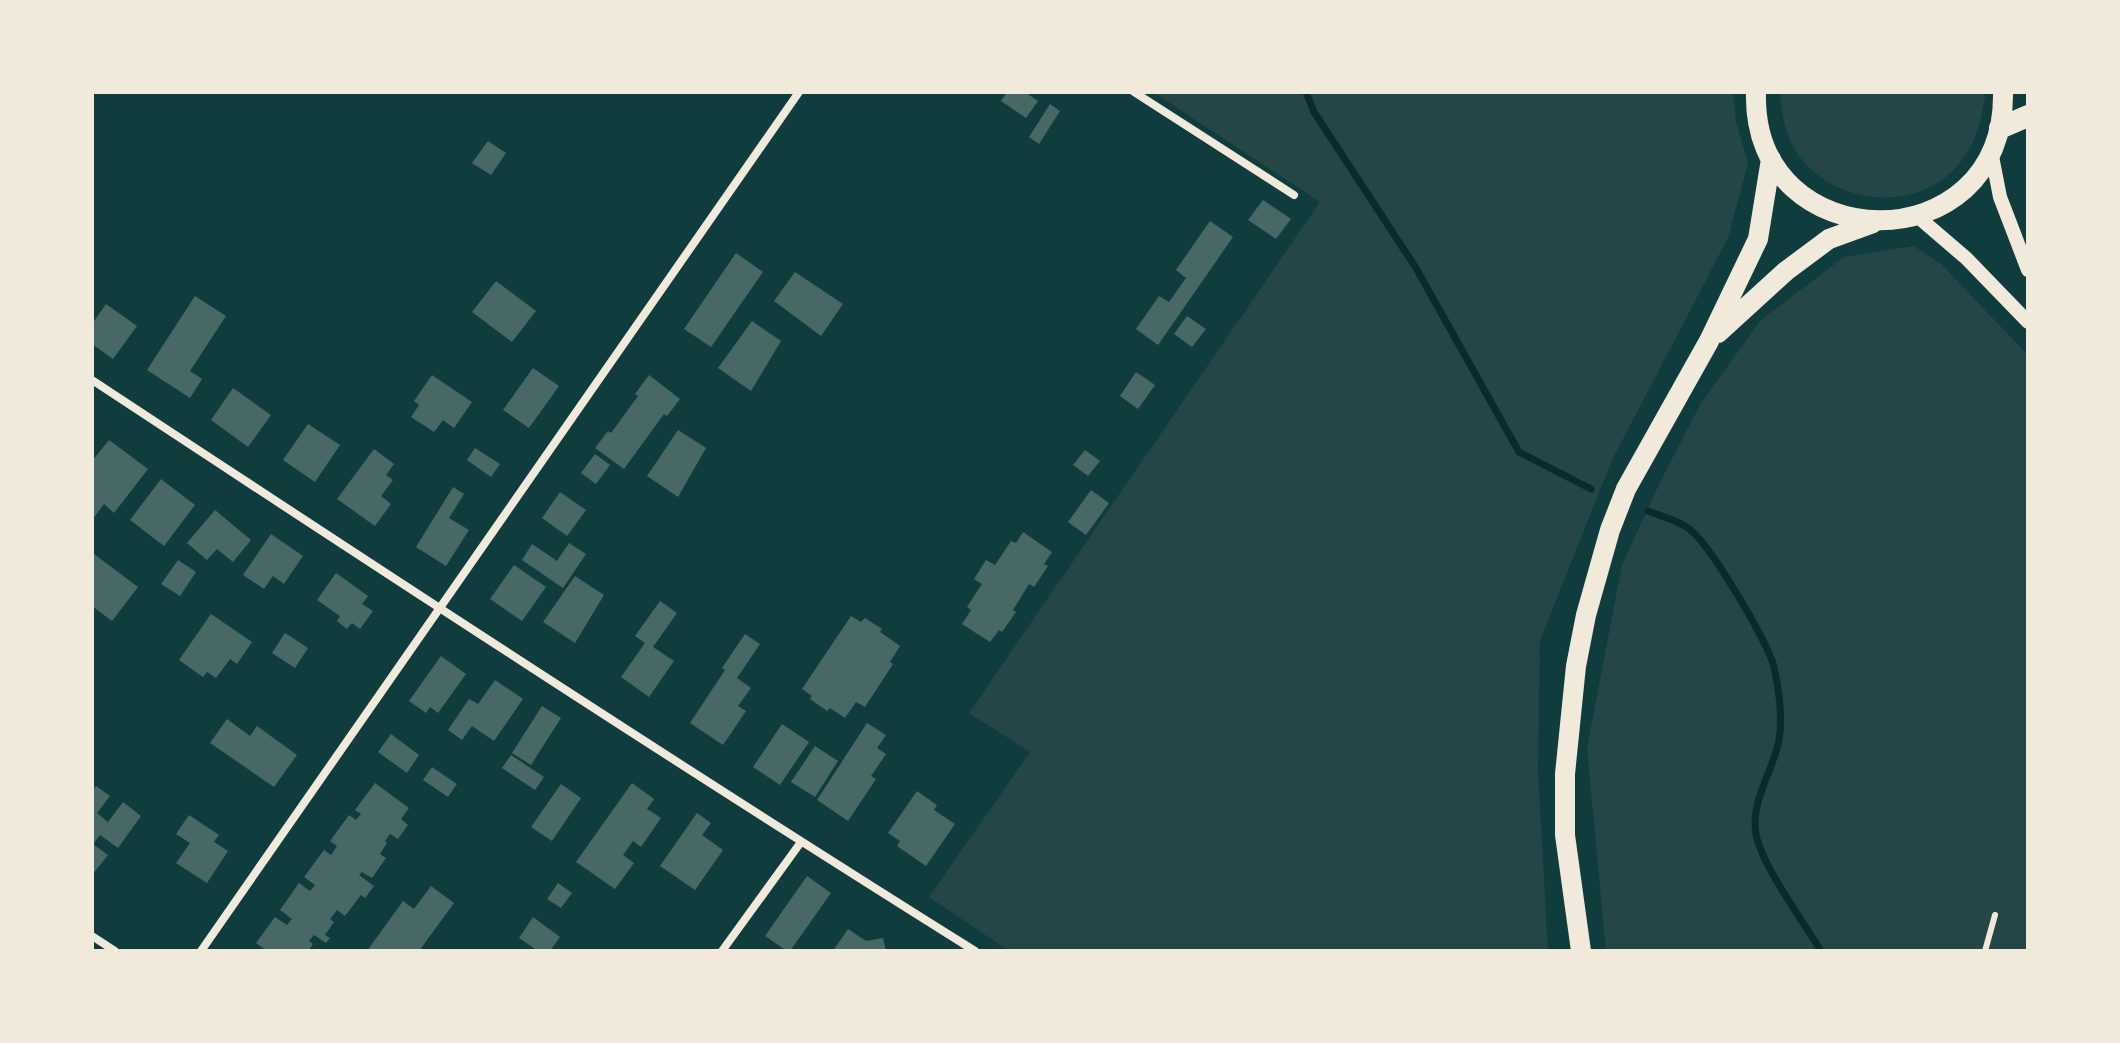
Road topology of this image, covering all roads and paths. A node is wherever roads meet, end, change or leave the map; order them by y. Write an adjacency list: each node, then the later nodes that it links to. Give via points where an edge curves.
1 (799, 92): 16 (street)
2 (1134, 92): 9 (street)
3 (1756, 92): 8 (main road, via 1759,128)
4 (2003, 92): 6 (main road)
5 (2028, 116): 6 (highway)
6 (2000, 128): 7 (main road)
7 (1991, 151): 10 (main road, via 1961,191); 12 (street, via 2000,197)
8 (1771, 159): 11 (main road, via 1815,204); 14 (main road, via 1758,239)
9 (1294, 195)
10 (1917, 216): 11 (main road); 13 (street)
11 (1876, 222): 14 (main road, via 1829,239)
12 (2028, 270)
13 (2028, 322)
14 (1709, 341): 24 (main road, via 1626,489 1578,653 1568,731 1565,835)
15 (92, 380): 16 (street)
16 (440, 609): 17 (street); 21 (street)
17 (801, 842): 22 (street); 23 (street)
18 (1995, 915): 25 (lane)
19 (92, 936): 20 (street)
20 (115, 951)
21 (201, 951)
22 (722, 951)
23 (975, 951)
24 (1581, 951)
25 (1985, 951)

